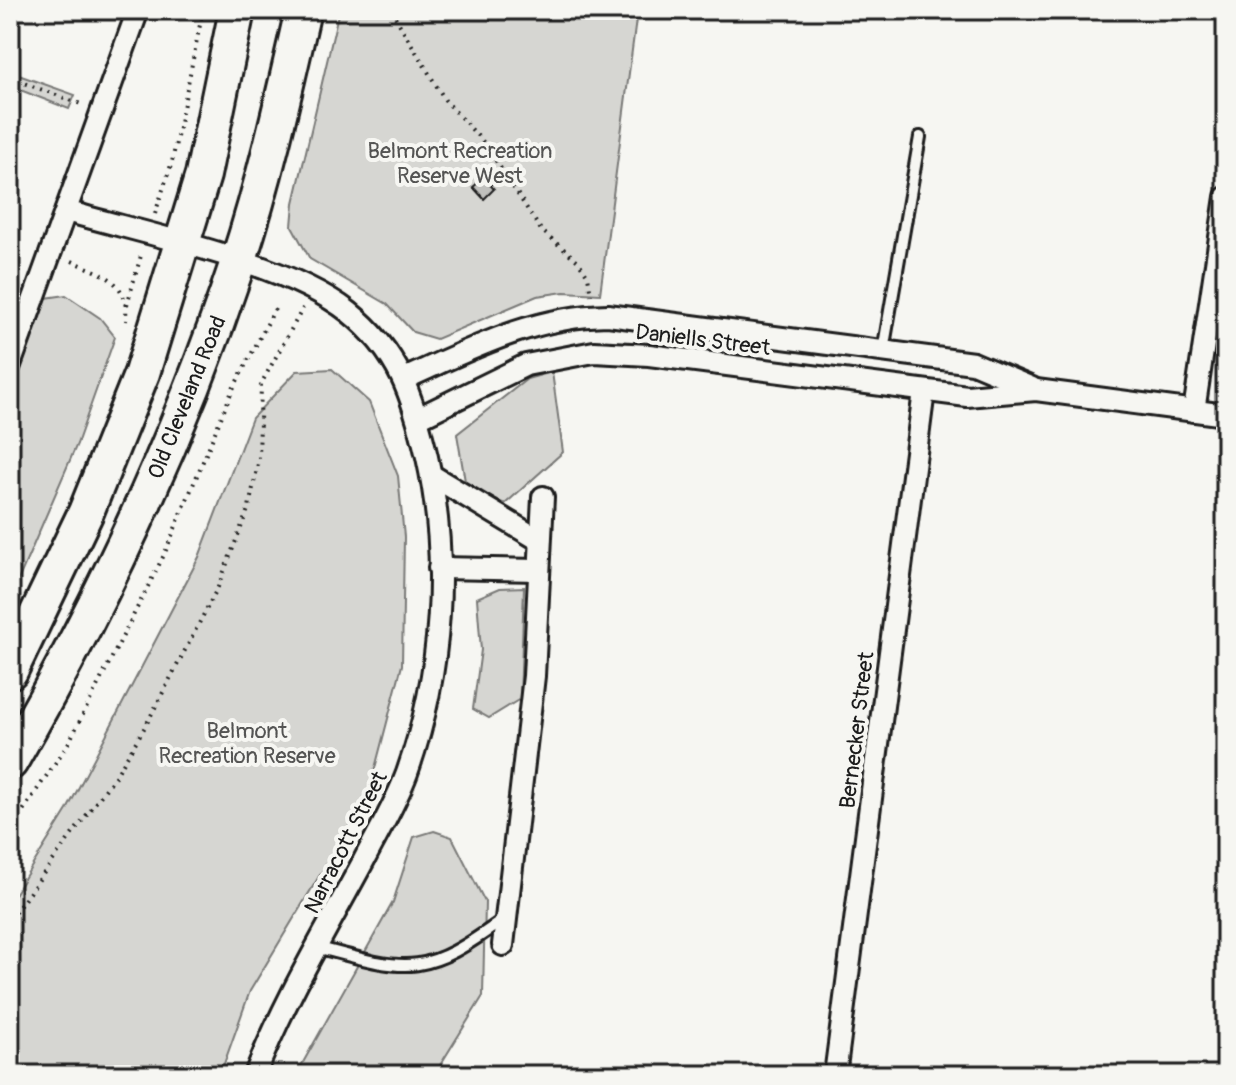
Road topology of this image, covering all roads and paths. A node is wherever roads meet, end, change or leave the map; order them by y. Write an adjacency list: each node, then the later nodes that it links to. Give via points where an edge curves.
1 (138, 10): 7 (street)
2 (203, 10): 13 (path, via 172,162)
3 (237, 10): 14 (highway, via 207,160)
4 (303, 10): 16 (highway, Old Cleveland Road)
5 (391, 10): 9 (path, via 445,100)
6 (10, 78): 7 (path)
7 (102, 112): 12 (street)
8 (920, 137): 22 (lane)
9 (504, 173): 10 (path); 18 (path, via 541,230 578,261 588,276)
10 (490, 184)
11 (1226, 197): 27 (street)
12 (66, 211): 13 (street); 23 (street)
13 (147, 235): 14 (street); 20 (path)
14 (181, 244): 16 (street); 35 (highway, via 122,427)
15 (65, 259): 20 (path, via 116,280)
16 (238, 262): 17 (street); 36 (highway, Old Cleveland Road, via 130,533)
17 (313, 290): 24 (street, via 348,311 384,345); 39 (path, via 261,384 259,459 249,507 218,587 116,775)
18 (591, 299)
19 (277, 305): 37 (path, via 233,389 144,595 68,744)
20 (126, 308): 21 (path)
21 (123, 332)
22 (883, 351): 24 (street, Daniells Street, via 592,315 509,332); 25 (street, Daniells Street, via 973,363)
23 (10, 365)
24 (404, 379): 29 (street)
25 (1036, 390): 26 (street, Daniells Street, via 967,396); 27 (street, Daniells Street)
26 (924, 391): 29 (street, Daniells Street, via 594,352 526,365); 43 (street, Bernecker Street)
27 (1194, 411): 28 (street, Daniells Street)
28 (1226, 415)
29 (418, 418): 30 (street, Narracott Street)
30 (431, 475): 32 (street); 33 (street, Narracott Street)
31 (543, 497): 32 (street)
32 (539, 540): 34 (street)
33 (439, 568): 34 (street); 41 (street, Narracott Street, via 438,642 407,774)
34 (539, 570): 38 (street, via 534,676)
35 (10, 671)
36 (10, 762)
37 (10, 830)
38 (505, 918): 40 (street); 41 (lane, Narracott Street, via 449,957 404,968)
39 (10, 919)
40 (503, 945)
41 (316, 947): 42 (street, Narracott Street, via 276,1021)
42 (255, 1075)
43 (835, 1075)

